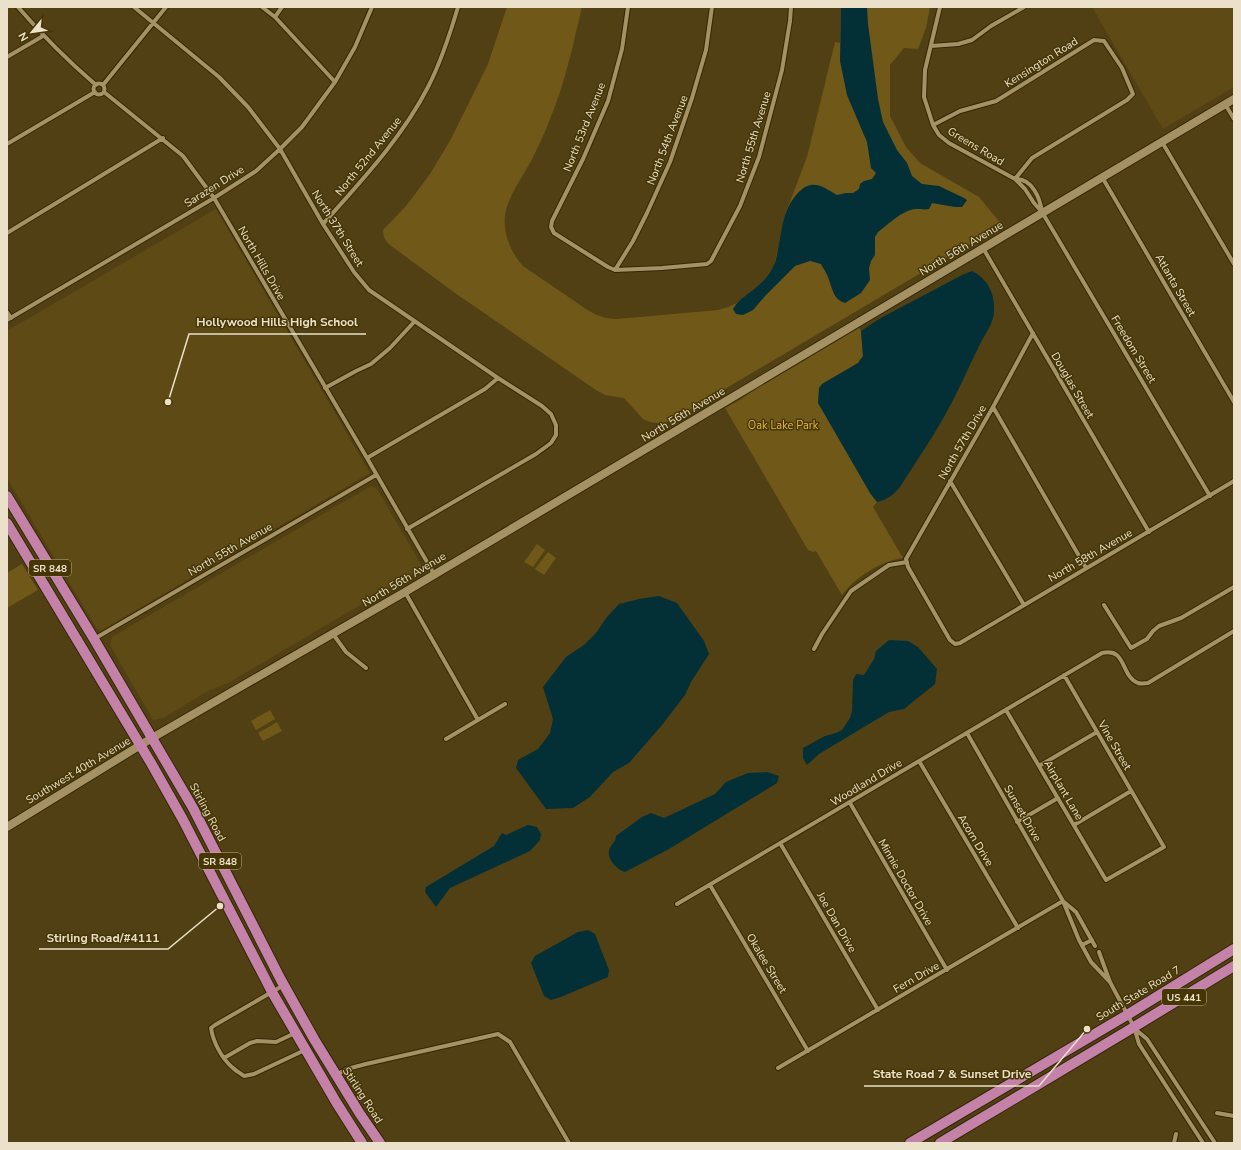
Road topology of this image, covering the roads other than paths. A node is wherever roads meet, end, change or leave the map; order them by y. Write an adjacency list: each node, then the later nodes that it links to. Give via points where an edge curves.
1 (18, 7): 15 (street)
2 (134, 7): 14 (street, North 37th Street)
3 (166, 7): 14 (street)
4 (262, 7): 13 (street)
5 (282, 7): 13 (street)
6 (372, 7): 18 (street, Sarazen Drive, via 355,47)
7 (458, 7): 37 (street, North 52nd Avenue, via 428,86 399,135)
8 (628, 7): 41 (street, North 53rd Avenue, via 622,49 608,100 551,227 554,233)
9 (712, 7): 41 (street, North 54th Avenue, via 706,50 670,162 644,220)
10 (791, 7): 41 (street, North 55th Avenue, via 782,70 758,157 740,206 711,261 707,264)
11 (940, 7): 16 (street, Greens Road)
12 (1024, 7): 16 (street, via 972,40)
13 (275, 17): 18 (street)
14 (153, 23): 20 (street); 30 (street, North 37th Street, via 219,77 248,107)
15 (43, 36): 17 (street); 19 (street)
16 (931, 46): 26 (street, Greens Road, via 925,70 924,97)
17 (7, 57)
18 (335, 82): 30 (street, Sarazen Drive, via 302,127)
19 (96, 85): 20 (street); 21 (street)
20 (103, 85): 22 (street)
21 (95, 92): 22 (street); 29 (street)
22 (104, 92): 27 (street, North Hills Drive)
23 (1234, 99): 24 (street, North 56th Avenue)
24 (1225, 104): 25 (street); 28 (street, North 56th Avenue)
25 (1234, 119)
26 (933, 125): 32 (street, Greens Road, via 939,135 949,143); 32 (street, Kensington Road, via 960,111 996,101 1094,40 1104,41 1122,68 1133,94 1032,158)
27 (163, 138): 35 (street, North Hills Drive, via 183,156); 38 (street)
28 (1162, 142): 31 (street, North 56th Avenue); 40 (street)
29 (7, 144)
30 (280, 149): 35 (street, Sarazen Drive, via 256,170); 37 (street, North 37th Street)
31 (1102, 177): 36 (street, North 56th Avenue); 48 (street, Atlanta Street)
32 (1015, 179): 33 (street, Greens Road, via 1023,179); 34 (street, Greens Road)
33 (1032, 188): 34 (street); 36 (street, via 1040,200)
34 (1026, 191): 36 (street, Greens Road)
35 (214, 198): 43 (street, Sarazen Drive); 47 (street, North Hills Drive)
36 (1042, 212): 39 (street, North 56th Avenue); 55 (street, Freedom Street)
37 (323, 224): 44 (street, North 37th Street, via 354,272 369,290)
38 (7, 233)
39 (983, 248): 45 (street, Douglas Street); 61 (street, North 56th Avenue)
40 (1234, 264)
41 (615, 270)
42 (7, 312): 43 (street)
43 (9, 319)
44 (415, 321): 46 (street, North 37th Street); 47 (street, via 371,364)
45 (1033, 333): 49 (street, North 57th Drive); 58 (street, Douglas Street)
46 (498, 378): 50 (street, via 485,389); 57 (street, North 37th Street, via 551,414 556,425 556,435 551,443 536,454)
47 (325, 388): 50 (street, North Hills Drive)
48 (1234, 402)
49 (993, 407): 52 (street, North 57th Drive); 60 (street)
50 (367, 458): 51 (street, North Hills Drive)
51 (376, 475): 57 (street, North Hills Drive); 69 (street, North 55th Avenue)
52 (950, 481): 59 (street, North 57th Drive); 64 (street)
53 (1234, 481): 55 (street, North 58th Avenue)
54 (7, 496): 69 (main road, Stirling Road / SR 848)
55 (1210, 496): 58 (street, North 58th Avenue)
56 (7, 523): 66 (main road, SR 848)
57 (407, 529): 61 (street, North Hills Drive)
58 (1149, 532): 60 (street, North 58th Avenue)
59 (906, 561): 64 (street, North 58th Avenue, via 950,640 955,644); 70 (street, via 889,565 851,591)
60 (1086, 568): 64 (street, North 58th Avenue)
61 (434, 574): 63 (street, North 56th Avenue)
62 (1234, 587): 65 (street, via 1181,618 1159,626 1147,639 1131,648)
63 (405, 592): 68 (street, North 56th Avenue); 75 (street)
64 (1024, 605)
65 (1104, 605)
66 (71, 630): 69 (main road); 80 (main road, SR 848)
67 (1234, 631): 72 (street, via 1148,682 1139,683 1131,678 1117,654 1110,651)
68 (333, 634): 71 (street, via 346,652); 78 (street, North 56th Avenue)
69 (94, 639): 78 (main road, Stirling Road / SR 848)
70 (814, 649)
71 (366, 668)
72 (1064, 675): 74 (street, Woodland Drive); 76 (street, Vine Street)
73 (505, 704): 75 (street)
74 (1006, 710): 77 (street, Woodland Drive); 82 (street, Airplant Lane)
75 (478, 720): 79 (street)
76 (1097, 732): 82 (street); 83 (street, Vine Street)
77 (967, 733): 81 (street, Woodland Drive); 86 (street, Sunset Drive)
78 (152, 738): 80 (street, North 56th Avenue); 103 (main road, Stirling Road / SR 848, via 203,827)
79 (446, 739)
80 (140, 745): 88 (street, Southwest 40th Avenue); 104 (main road, SR 848, via 182,818)
81 (919, 761): 85 (street, Woodland Drive); 94 (street, Acorn Drive)
82 (1039, 766): 84 (street, Airplant Lane)
83 (1131, 791): 87 (street); 90 (street, Vine Street, via 1164,847)
84 (1058, 798): 86 (street); 87 (street, Airplant Lane)
85 (850, 803): 89 (street, Woodland Drive); 101 (street, Minnie Doctor Drive)
86 (1017, 822): 92 (street, Sunset Drive)
87 (1074, 825): 90 (street, Airplant Lane)
88 (7, 827)
89 (780, 843): 91 (street, Woodland Drive); 105 (street, Joe Dan Drive)
90 (1106, 880)
91 (710, 884): 93 (street, Woodland Drive); 110 (street, Okalee Street)
92 (1063, 901): 94 (street, Fern Drive); 95 (street, Sunset Drive, via 1076,912); 96 (street, Sunset Drive)
93 (677, 904)
94 (1018, 928): 101 (street, Fern Drive)
95 (1092, 940): 96 (street); 97 (street, Sunset Drive)
96 (1082, 946): 102 (street, Sunset Drive, via 1091,962)
97 (1095, 946)
98 (1234, 949): 106 (main road, South State Road 7 / US 441)
99 (1099, 952): 102 (street, Sunset Drive)
100 (1234, 966): 107 (main road, US 441)
101 (947, 970): 105 (street, Fern Drive)
102 (1110, 982): 106 (street, Sunset Drive)
103 (284, 985): 104 (street); 113 (main road, Stirling Road / SR 848)
104 (272, 992): 108 (main road, SR 848); 111 (street, via 211,1028 214,1040)
105 (878, 1010): 110 (street, Fern Drive)
106 (1127, 1015): 107 (street, Sunset Drive); 114 (main road, South State Road 7 / US 441)
107 (1134, 1028): 117 (main road, US 441); 125 (street, via 1139,1044); 126 (street, via 1147,1039)
108 (295, 1033): 109 (main road, SR 848); 111 (street, via 276,1042 250,1043)
109 (304, 1050): 111 (street, via 254,1074 244,1076); 119 (main road, SR 848)
110 (808, 1051): 112 (street, Fern Drive)
111 (224, 1058)
112 (778, 1068)
113 (335, 1075): 120 (main road, Stirling Road / SR 848); 121 (street, via 347,1069 498,1034 510,1042)
114 (971, 1107): 117 (main road, via 971,1116); 122 (main road, South State Road 7 / US 441)
115 (1217, 1113): 116 (street)
116 (1234, 1116)
117 (964, 1128): 123 (main road, US 441)
118 (1176, 1134): 124 (street)
119 (362, 1143)
120 (380, 1143)
121 (569, 1143)
122 (910, 1143)
123 (940, 1143)
124 (1174, 1143)
125 (1203, 1143)
126 (1214, 1143)

